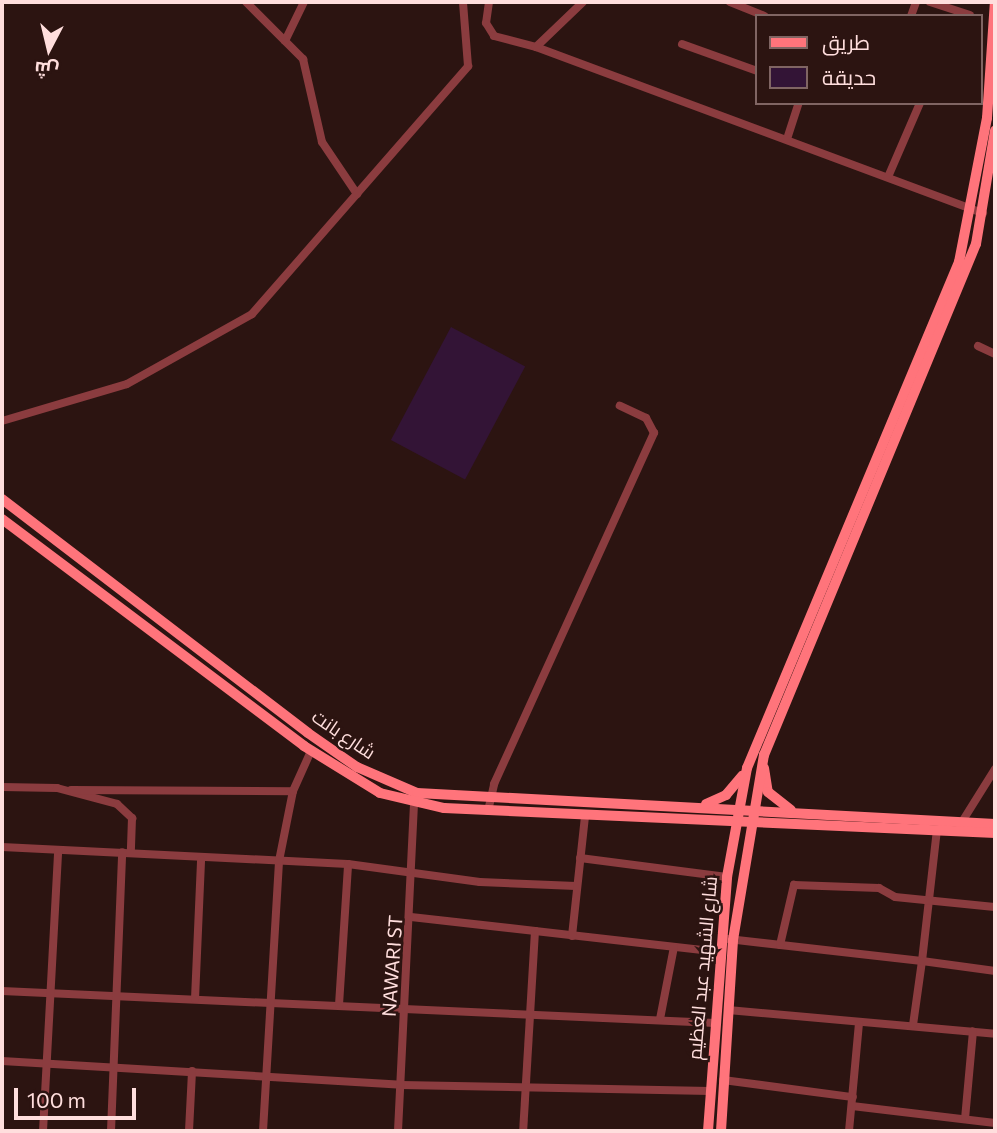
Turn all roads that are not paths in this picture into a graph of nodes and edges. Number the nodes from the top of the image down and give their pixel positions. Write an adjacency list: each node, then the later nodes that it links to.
1 (246, 2): 11 (street)
2 (304, 2): 11 (street)
3 (463, 2): 20 (street)
4 (489, 2): 13 (street)
5 (583, 2): 13 (street)
6 (730, 2): 9 (street)
7 (930, 2): 10 (street)
8 (995, 2): 21 (main road)
9 (759, 14)
10 (967, 14)
11 (285, 41): 20 (street)
12 (682, 44): 14 (street)
13 (536, 47): 18 (street)
14 (755, 70)
15 (798, 105): 18 (street)
16 (919, 105): 19 (street)
17 (995, 131): 21 (main road)
18 (787, 139): 19 (street)
19 (888, 177): 21 (street)
20 (357, 194): 25 (street)
21 (978, 213): 26 (main road)
22 (978, 346): 23 (street)
23 (995, 354)
24 (620, 406): 37 (street)
25 (2, 421)
26 (882, 454): 30 (main road, شارع الشهيد عبد العظيم); 31 (main road)
27 (2, 499): 37 (main road, شارع بانت)
28 (2, 519): 29 (main road, شارع بانت)
29 (311, 751): 35 (street); 36 (main road, شارع بانت)
30 (764, 755): 40 (main road, شارع الشهيد عبد العظيم); 41 (main road)
31 (747, 768): 38 (main road); 39 (main road, شارع الشهيد عبد العظيم)
32 (995, 769): 47 (street)
33 (2, 787): 34 (street)
34 (71, 790): 35 (street); 52 (street)
35 (293, 791): 56 (street)
36 (414, 803): 37 (main road, شارع بانت); 58 (street, NAWARI ST)
37 (489, 805): 38 (main road, شارع بانت); 42 (main road, شارع بانت)
38 (695, 807): 39 (main road, شارع بانت)
39 (738, 808): 40 (main road, شارع بانت); 43 (main road, شارع الشهيد عبد العظيم)
40 (752, 809): 41 (main road, شارع بانت); 44 (main road, شارع الشهيد عبد العظيم)
41 (793, 811): 47 (main road, شارع بانت)
42 (584, 816): 43 (main road, شارع بانت); 53 (street)
43 (733, 822): 44 (main road, شارع بانت); 59 (main road, شارع الشهيد عبد العظيم)
44 (748, 824): 45 (main road, شارع بانت); 54 (main road, شارع الشهيد عبد العظيم)
45 (792, 824): 48 (main road); 54 (main road)
46 (995, 824): 47 (main road)
47 (960, 827): 48 (main road); 49 (main road)
48 (936, 830): 61 (street)
49 (995, 833)
50 (2, 847): 51 (street)
51 (58, 850): 52 (street); 73 (street)
52 (126, 852): 55 (street); 74 (street)
53 (580, 858): 59 (street); 60 (street)
54 (743, 858): 66 (main road, شارع الشهيد عبد العظيم)
55 (201, 860): 56 (street); 75 (street)
56 (279, 861): 57 (street); 76 (street)
57 (348, 864): 58 (street); 77 (street)
58 (414, 873): 60 (street); 63 (street, NAWARI ST)
59 (727, 877): 66 (main road, شارع الشهيد عبد العظيم)
60 (576, 886): 65 (street)
61 (930, 899): 62 (street); 67 (street); 70 (street)
62 (995, 906)
63 (411, 917): 64 (street); 78 (street, NAWARI ST)
64 (535, 931): 65 (street); 80 (street)
65 (572, 936): 68 (street)
66 (727, 939): 67 (street); 69 (main road, شارع الشهيد عبد العظيم); 79 (main road, شارع الشهيد عبد العظيم)
67 (780, 945): 70 (street)
68 (674, 947): 69 (street); 81 (street)
69 (720, 952): 82 (main road, شارع الشهيد عبد العظيم)
70 (922, 961): 71 (street); 84 (street)
71 (995, 971)
72 (2, 991): 73 (street)
73 (49, 992): 74 (street); 89 (street)
74 (114, 998): 75 (street); 88 (street)
75 (195, 999): 76 (street)
76 (270, 1003): 77 (street); 91 (street)
77 (339, 1005): 78 (street)
78 (404, 1010): 80 (street); 93 (street, NAWARI ST)
79 (728, 1010): 83 (street); 92 (main road, شارع الشهيد عبد العظيم)
80 (530, 1017): 81 (street); 94 (street)
81 (660, 1018): 82 (street)
82 (715, 1023): 95 (main road, شارع الشهيد عبد العظيم)
83 (859, 1024): 84 (street); 96 (street)
84 (913, 1025): 85 (street)
85 (973, 1031): 86 (street); 97 (street)
86 (995, 1034)
87 (2, 1061): 89 (street)
88 (114, 1063): 89 (street); 90 (street); 100 (street)
89 (46, 1064): 99 (street)
90 (192, 1071): 91 (street); 101 (street)
91 (266, 1074): 93 (street); 102 (street)
92 (723, 1080): 96 (street); 106 (main road, شارع الشهيد عبد العظيم)
93 (401, 1085): 94 (street); 103 (street, NAWARI ST)
94 (526, 1088): 95 (street); 104 (street)
95 (710, 1091): 105 (main road, شارع الشهيد عبد العظيم)
96 (852, 1101): 97 (street); 107 (street)
97 (965, 1119): 98 (street)
98 (995, 1123)
99 (43, 1131)
100 (111, 1131)
101 (188, 1131)
102 (263, 1131)
103 (398, 1131)
104 (523, 1131)
105 (708, 1131)
106 (721, 1131)
107 (849, 1131)

